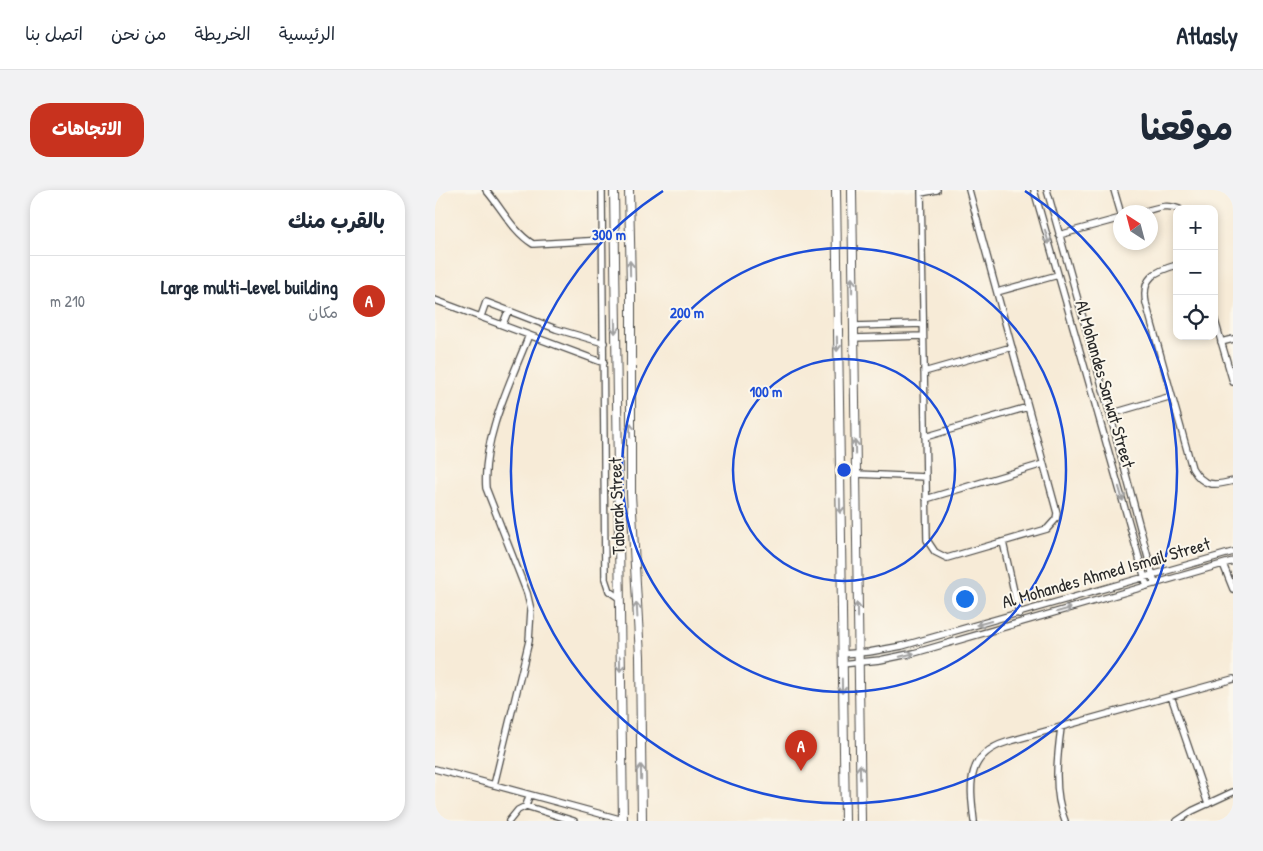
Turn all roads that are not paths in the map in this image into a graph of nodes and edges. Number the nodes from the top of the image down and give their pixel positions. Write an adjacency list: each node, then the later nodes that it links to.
1 (486, 190): 18 (street)
2 (603, 190): 18 (street)
3 (614, 190): 61 (street, Tabarak Street, one-way to 61)
4 (629, 190): 80 (street, Tabarak Street, one-way to 4)
5 (836, 190): 44 (street, one-way to 44)
6 (852, 190): 29 (street, one-way to 6)
7 (937, 190): 12 (street)
8 (969, 190): 23 (street)
9 (1034, 190): 20 (street, Al Mohandes Sarwat Street, one-way to 20)
10 (1047, 190): 17 (street, Al Mohandes Sarwat Street)
11 (1114, 190): 13 (street)
12 (921, 191): 28 (street)
13 (1118, 205)
14 (1158, 207): 15 (street)
15 (1173, 207)
16 (1113, 220): 17 (street)
17 (1059, 235): 19 (street, Al Mohandes Sarwat Street)
18 (603, 240): 36 (street)
19 (1064, 251): 20 (street); 43 (street, Al Mohandes Sarwat Street)
20 (1052, 254): 22 (street, Al Mohandes Sarwat Street)
21 (1173, 266): 41 (street)
22 (1058, 275): 23 (street); 57 (street, Al Mohandes Sarwat Street, one-way to 57)
23 (997, 292): 37 (street)
24 (435, 300): 26 (street)
25 (508, 311): 26 (street); 27 (street); 36 (street)
26 (481, 316): 27 (street)
27 (503, 324): 31 (street)
28 (923, 324): 29 (street); 32 (street)
29 (853, 326): 33 (street)
30 (1218, 331): 35 (street)
31 (529, 335): 38 (street); 71 (street)
32 (923, 336): 33 (street); 39 (street)
33 (853, 338): 45 (street)
34 (1233, 339): 35 (street)
35 (1221, 342): 40 (street)
36 (604, 343): 38 (street)
37 (1012, 347): 39 (street); 42 (street)
38 (604, 364): 61 (street)
39 (924, 372): 46 (street)
40 (1233, 382)
41 (1172, 396): 43 (street); 50 (street)
42 (1028, 407): 46 (street); 47 (street)
43 (1110, 414): 56 (street, Al Mohandes Sarwat Street)
44 (839, 429): 45 (street); 64 (street, one-way to 64)
45 (855, 430): 48 (street, one-way to 45)
46 (925, 437): 49 (street)
47 (1043, 464): 51 (street); 52 (street)
48 (856, 474): 49 (street); 63 (street, one-way to 48)
49 (925, 477): 51 (street)
50 (1233, 481)
51 (926, 499): 52 (street)
52 (1003, 542): 62 (street)
53 (1233, 552): 56 (street, Al Mohandes Ahmed Ismail Street)
54 (1233, 562): 55 (street, Al Mohandes Ahmed Ismail Street)
55 (1223, 564): 58 (street, Al Mohandes Ahmed Ismail Street); 60 (street)
56 (1153, 575): 57 (street, Al Mohandes Ahmed Ismail Street); 58 (street, Al Mohandes Sarwat Street)
57 (1145, 578): 59 (street, Al Mohandes Sarwat Street); 62 (street, Al Mohandes Ahmed Ismail Street)
58 (1155, 584): 59 (street, Al Mohandes Ahmed Ismail Street)
59 (1147, 586): 65 (street, Al Mohandes Ahmed Ismail Street, one-way to 59)
60 (1233, 589)
61 (619, 598): 79 (street, Tabarak Street, one-way to 79)
62 (1019, 614): 63 (street, Al Mohandes Ahmed Ismail Street, one-way to 63)
63 (858, 653): 64 (street, Al Mohandes Ahmed Ismail Street); 65 (street)
64 (842, 654): 66 (street)
65 (858, 662): 66 (street, Al Mohandes Ahmed Ismail Street); 82 (street, one-way to 65)
66 (842, 664): 81 (street, one-way to 81)
67 (1233, 679): 68 (street)
68 (1171, 696): 69 (street); 74 (street)
69 (1061, 728): 83 (street); 84 (street)
70 (435, 769): 71 (street)
71 (494, 785): 73 (street)
72 (1233, 792): 74 (street)
73 (529, 796): 75 (street); 79 (street)
74 (1208, 804): 85 (street)
75 (526, 806): 76 (street); 77 (street)
76 (559, 819): 78 (street)
77 (509, 821)
78 (575, 821)
79 (623, 821)
80 (641, 821)
81 (845, 821)
82 (861, 821)
83 (973, 821)
84 (1065, 821)
85 (1177, 821)

